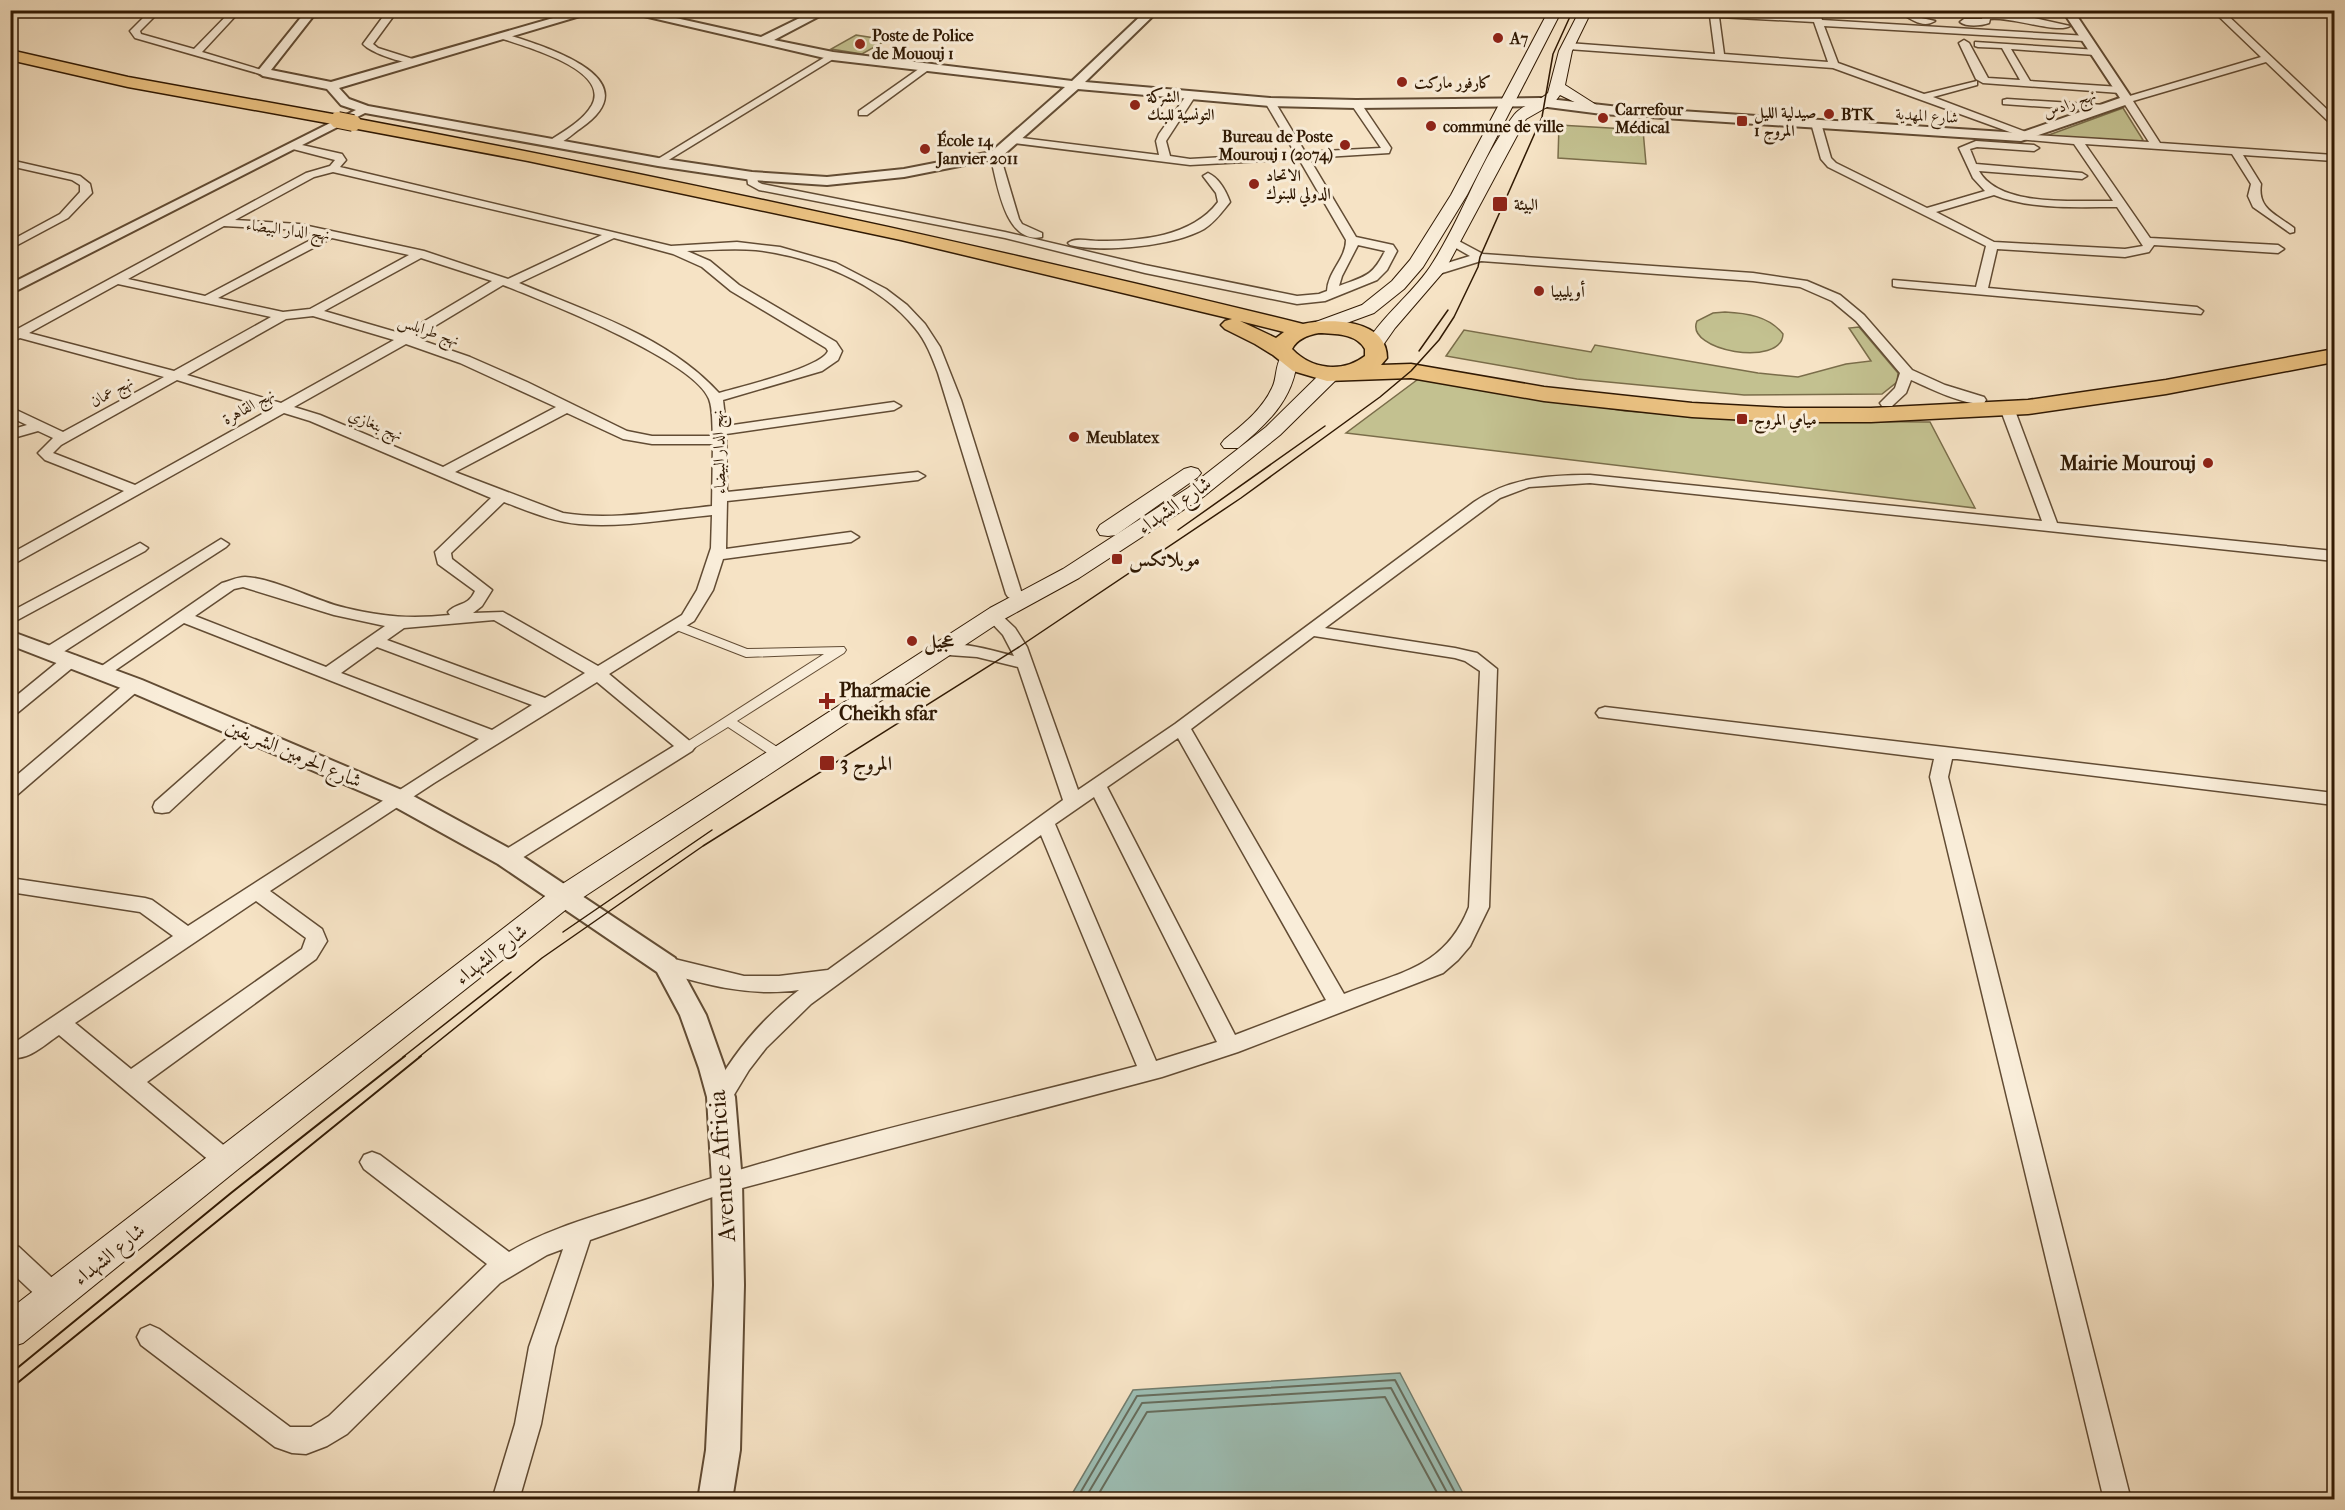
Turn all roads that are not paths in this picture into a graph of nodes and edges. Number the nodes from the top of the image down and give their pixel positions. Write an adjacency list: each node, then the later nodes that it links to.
1 (157, 10): 32 (street)
2 (237, 10): 32 (street)
3 (419, 10): 14 (street)
4 (595, 10): 24 (street)
5 (623, 10): 27 (street)
6 (826, 10): 27 (street)
7 (1154, 10): 46 (street)
8 (1556, 10): 43 (main road)
9 (1586, 10): 29 (main road)
10 (1655, 10): 17 (street)
11 (1889, 10): 20 (street)
12 (2067, 10): 21 (street)
13 (2216, 10): 37 (street)
14 (397, 11): 15 (street); 38 (street)
15 (312, 12): 42 (street)
16 (1857, 13): 19 (street)
17 (1714, 14): 18 (street); 33 (street)
18 (1817, 18): 19 (street); 40 (street)
19 (1864, 26): 22 (street)
20 (1948, 26): 21 (street); 22 (street); 23 (street)
21 (2079, 26): 26 (street)
22 (1887, 27): 25 (street)
23 (1967, 32): 26 (street); 28 (street)
24 (503, 36): 38 (street); 70 (street)
25 (1896, 38)
26 (2085, 38): 31 (street)
27 (762, 41): 36 (street)
28 (1963, 43): 30 (street); 45 (street)
29 (1568, 46): 33 (street); 50 (main road)
30 (2005, 46): 31 (street); 47 (street)
31 (2095, 52): 52 (street)
32 (195, 54): 42 (street)
33 (1719, 54): 35 (street); 40 (street)
34 (10, 55): 64 (highway)
35 (1803, 55)
36 (833, 56): 41 (street); 79 (street)
37 (2269, 58): 52 (street); 65 (street)
38 (414, 61): 48 (street)
39 (10, 64): 64 (highway)
40 (1834, 65): 53 (street)
41 (926, 68): 46 (street); 63 (street)
42 (263, 72): 48 (street)
43 (1522, 80): 56 (main road); 57 (main road)
44 (1974, 83): 53 (street)
45 (1997, 83): 47 (street); 58 (street)
46 (1075, 85): 51 (street); 68 (street)
47 (2027, 85): 49 (street)
48 (331, 86): 64 (street)
49 (2051, 86): 52 (street); 58 (street)
50 (1558, 87): 57 (main road); 59 (main road)
51 (1191, 95): 54 (street); 78 (street)
52 (2124, 95): 61 (street, نهج رادس); 72 (street)
53 (1923, 97): 67 (street)
54 (1270, 102): 55 (street); 76 (street)
55 (1356, 104): 56 (street); 76 (street)
56 (1504, 104): 57 (street); 118 (main road)
57 (1539, 104): 59 (street); 60 (main road); 96 (main road)
58 (2062, 105): 61 (street)
59 (1591, 106): 62 (street)
60 (1563, 108): 62 (street)
61 (2105, 108): 67 (street, نهج رادس)
62 (1615, 110): 66 (street, شارع المهدية)
63 (863, 113)
64 (343, 121): 70 (street); 71 (street); 118 (highway); 123 (highway)
65 (2334, 121)
66 (1816, 123): 67 (street, شارع المهدية); 88 (street)
67 (2025, 136): 69 (street)
68 (1013, 140): 75 (street); 78 (street)
69 (2078, 142): 72 (street); 87 (street)
70 (553, 143): 79 (street)
71 (293, 146): 82 (street); 111 (street)
72 (2157, 147): 74 (street)
73 (2068, 150): 81 (street)
74 (2236, 153): 77 (street); 90 (street)
75 (995, 156): 83 (street); 95 (street)
76 (1303, 158): 78 (street); 93 (street)
77 (2334, 158)
78 (1165, 160)
79 (658, 162): 83 (street)
80 (10, 163): 100 (street)
81 (1973, 167): 85 (street); 86 (street)
82 (333, 169): 89 (street); 92 (street)
83 (752, 176): 95 (street)
84 (1208, 176): 98 (street)
85 (2082, 176)
86 (1994, 192): 87 (street); 88 (street)
87 (2120, 204): 94 (street)
88 (1925, 212): 99 (street)
89 (224, 223): 91 (street, نهج الدار البيضاء); 108 (street)
90 (2290, 230)
91 (331, 234): 103 (street, نهج الدار البيضاء); 114 (street)
92 (614, 234): 101 (street); 109 (street, نهج القاهرة)
93 (1352, 240): 113 (street); 113 (street)
94 (2146, 241): 99 (street); 102 (street)
95 (1050, 242): 98 (street); 104 (street)
96 (1453, 242): 105 (street); 107 (main road)
97 (736, 245): 101 (street); 106 (street); 152 (street)
98 (1097, 245): 104 (street)
99 (1992, 245): 112 (street)
100 (10, 246)
101 (664, 248): 106 (street)
102 (2278, 249)
103 (420, 254): 109 (street, نهج الدار البيضاء); 116 (street)
104 (1084, 254): 113 (street)
105 (1480, 256): 107 (street); 126 (street)
106 (706, 264): 128 (street)
107 (1435, 272): 122 (main road)
108 (116, 280): 114 (street, نهج طرابلس); 119 (street)
109 (506, 282): 121 (street, نهج القاهرة); 128 (street, نهج الدار البيضاء)
110 (1897, 283): 112 (street)
111 (10, 290)
112 (1981, 291): 115 (street)
113 (1333, 293)
114 (206, 300): 117 (street, نهج طرابلس)
115 (2197, 311)
116 (313, 312): 117 (street, نهج طرابلس); 121 (street, نهج طرابلس)
117 (283, 316): 127 (street, نهج عمان)
118 (1311, 329): 122 (highway); 123 (highway)
119 (15, 336): 127 (street, نهج بنغازي)
120 (2334, 338): 129 (highway)
121 (405, 339): 132 (street, نهج طرابلس); 133 (street, نهج القاهرة)
122 (1376, 348): 125 (highway); 130 (highway)
123 (1285, 356): 125 (highway); 152 (main road, شارع الشهداء)
124 (2334, 356): 134 (highway)
125 (1340, 373): 134 (highway); 152 (main road, شارع الشهداء)
126 (1907, 373): 129 (street); 130 (street)
127 (176, 376): 133 (street, نهج بنغازي); 139 (street, نهج عمان)
128 (716, 398): 138 (street, نهج الدار البيضاء)
129 (1978, 400): 130 (highway)
130 (1887, 403)
131 (894, 406): 138 (street, نهج طرابلس)
132 (567, 407): 138 (street, نهج طرابلس); 140 (street)
133 (281, 408): 140 (street, نهج بنغازي); 142 (street, نهج القاهرة)
134 (2007, 408): 145 (street)
135 (10, 411): 136 (street)
136 (39, 426): 137 (street); 139 (street)
137 (10, 435)
138 (720, 435): 144 (street, نهج الدار البيضاء)
139 (64, 438): 142 (street, نهج عمان)
140 (443, 473): 143 (street, نهج بنغازي)
141 (918, 476): 144 (street, نهج بنغازي)
142 (135, 490): 151 (street, نهج القاهرة)
143 (501, 497): 144 (street, نهج بنغازي); 155 (street)
144 (720, 504): 149 (street, نهج الدار البيضاء)
145 (2051, 526): 150 (street); 157 (street)
146 (851, 537): 149 (street)
147 (221, 544): 161 (street)
148 (140, 548): 154 (street)
149 (717, 555): 156 (street, نهج الدار البيضاء)
150 (2334, 556)
151 (10, 561)
152 (1008, 606): 160 (main road, شارع الشهداء); 162 (street)
153 (183, 617): 155 (street); 163 (street); 165 (street)
154 (10, 618)
155 (399, 623): 159 (street); 164 (street)
156 (678, 626): 164 (street, نهج الدار البيضاء); 170 (street)
157 (1313, 631): 171 (street); 191 (street)
158 (10, 637): 161 (street, شارع الحرمين الشريفين)
159 (375, 641): 165 (street); 167 (street)
160 (941, 650): 162 (street); 176 (main road, شارع الشهداء)
161 (61, 656): 163 (street, شارع الحرمين الشريفين); 168 (street)
162 (1025, 664): 181 (street)
163 (101, 672): 166 (street, شارع الحرمين الشريفين)
164 (597, 673): 167 (street, نهج الدار البيضاء); 174 (street)
165 (328, 674): 173 (street)
166 (134, 685): 172 (street, شارع الحرمين الشريفين); 178 (street)
167 (548, 705): 173 (street, نهج الدار البيضاء)
168 (10, 710)
169 (1605, 713): 175 (street)
170 (728, 721): 174 (street); 176 (street)
171 (1181, 728): 177 (street); 191 (street)
172 (245, 732): 179 (street, شارع الحرمين الشريفين); 182 (street)
173 (494, 738): 179 (street, نهج الدار البيضاء)
174 (686, 747): 184 (street)
175 (1946, 754): 180 (street); 209 (street)
176 (780, 755): 187 (main road, شارع الشهداء)
177 (1097, 785): 181 (street); 193 (street)
178 (10, 791)
179 (396, 797): 184 (street, شارع الحرمين الشريفين); 186 (street, نهج الدار البيضاء)
180 (2334, 799)
181 (1073, 802): 183 (street)
182 (162, 807)
183 (1045, 822): 190 (street); 195 (street)
184 (507, 858): 187 (street, شارع الحرمين الشريفين)
185 (10, 885): 188 (street)
186 (256, 891): 188 (street, نهج الدار البيضاء); 196 (street)
187 (563, 897): 189 (street, Avenue Africia); 198 (main road, شارع الشهداء)
188 (188, 937): 192 (street, نهج الدار البيضاء)
189 (666, 965): 190 (street); 197 (street, Avenue Africia)
190 (837, 976): 197 (street)
191 (1339, 1004): 193 (street)
192 (60, 1023): 194 (street, نهج الدار البيضاء); 196 (street)
193 (1230, 1046): 195 (street)
194 (14, 1052)
195 (1150, 1071): 200 (street)
196 (130, 1082): 198 (street)
197 (721, 1097): 200 (street, Avenue Africia)
198 (225, 1160): 204 (main road, شارع الشهداء)
199 (372, 1162): 203 (street)
200 (727, 1182): 201 (street); 208 (street, Avenue Africia)
201 (581, 1231): 203 (street); 207 (street)
202 (10, 1255): 204 (street)
203 (507, 1265): 206 (street)
204 (55, 1297): 205 (main road, شارع الشهداء)
205 (10, 1331)
206 (150, 1337)
207 (505, 1500)
208 (715, 1500)
209 (2118, 1500)

